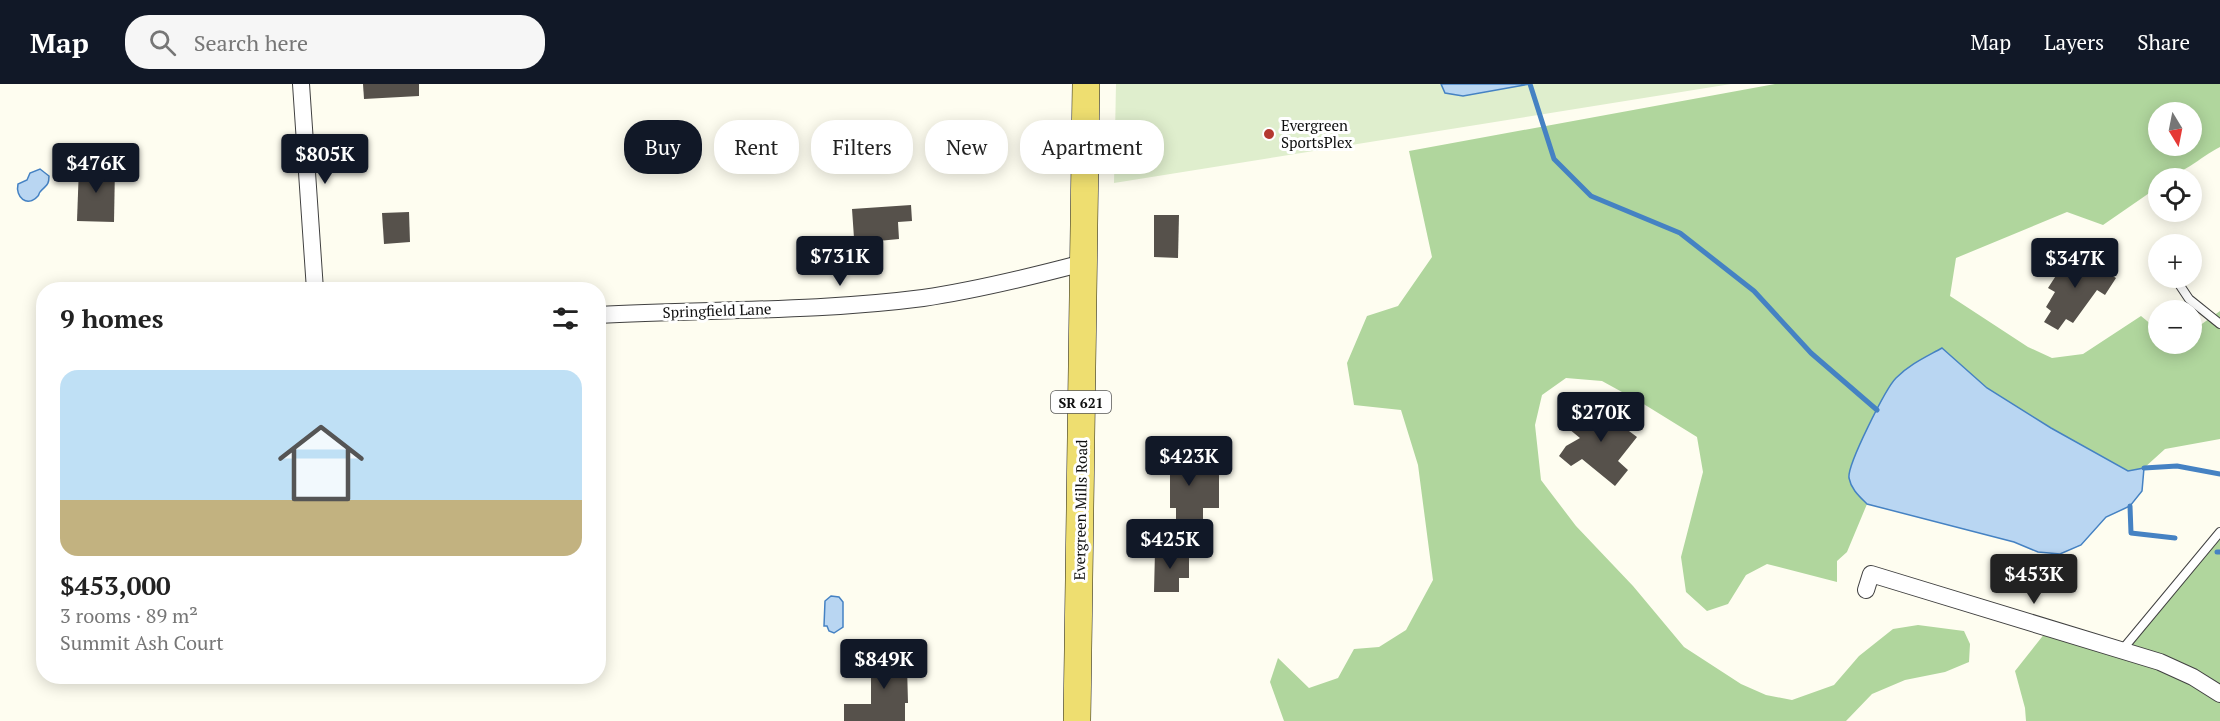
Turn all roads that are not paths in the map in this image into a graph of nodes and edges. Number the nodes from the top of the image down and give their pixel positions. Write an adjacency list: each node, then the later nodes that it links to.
1 (301, 84): 4 (street)
2 (1086, 84): 3 (main road, Evergreen Mills Road / SR 621)
3 (1083, 262): 6 (street, Springfield Lane); 12 (main road, Evergreen Mills Road / SR 621)
4 (314, 282)
5 (2182, 288): 7 (lane)
6 (606, 315)
7 (2220, 324)
8 (2220, 532): 10 (lane)
9 (1866, 590): 10 (street)
10 (2122, 650): 11 (street)
11 (2220, 694)
12 (1077, 721)

